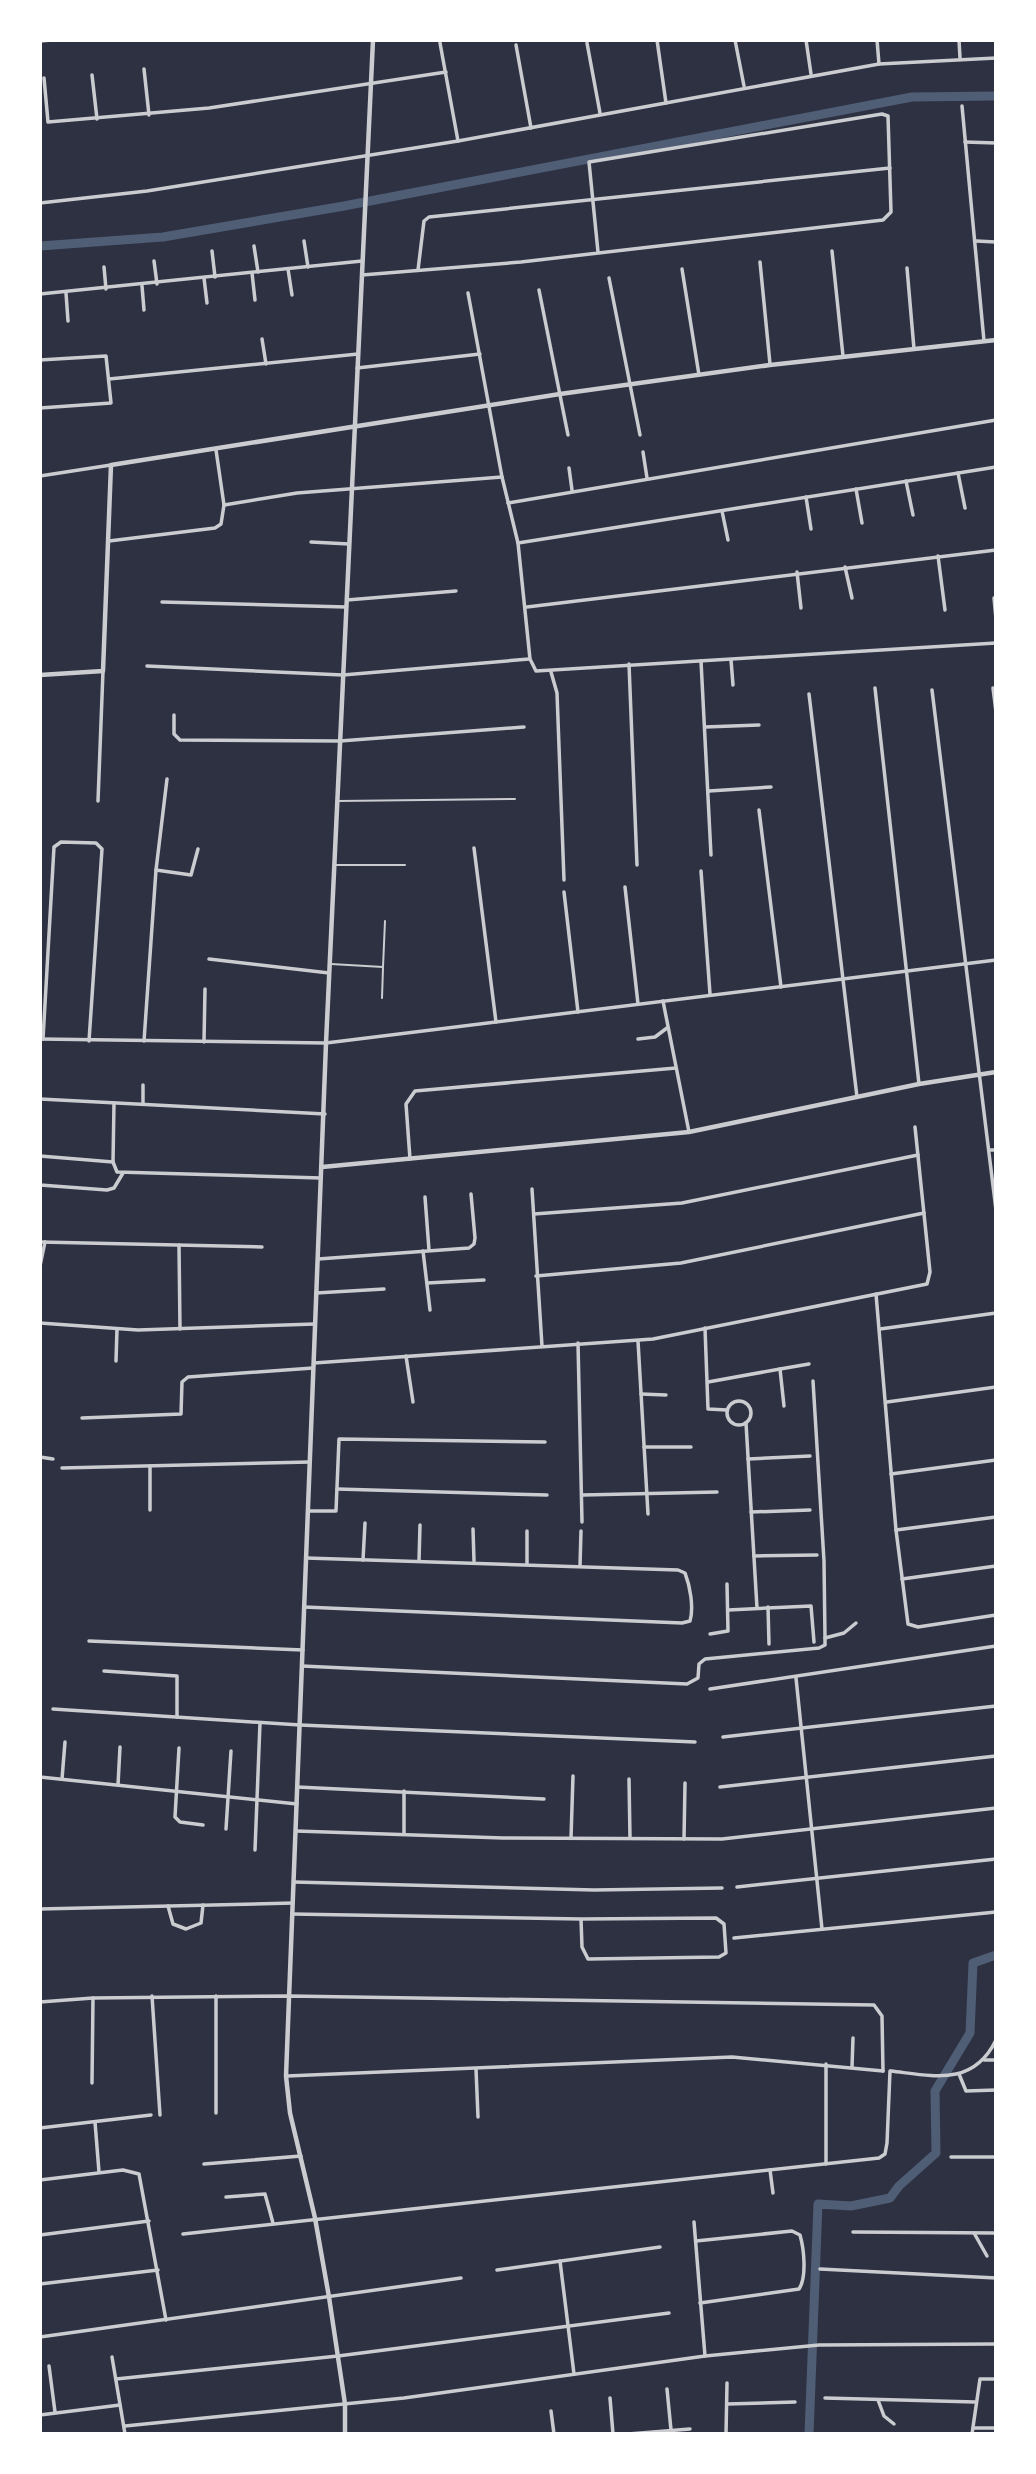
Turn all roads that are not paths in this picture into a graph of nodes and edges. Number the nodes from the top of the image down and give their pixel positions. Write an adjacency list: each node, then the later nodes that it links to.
1 (51, 40): 8 (street)
2 (373, 40): 20 (street)
3 (657, 40): 22 (street)
4 (735, 40): 21 (street)
5 (806, 40): 17 (street)
6 (877, 40): 14 (street)
7 (959, 40): 12 (street)
8 (40, 41)
9 (440, 43): 16 (street)
10 (587, 43): 24 (street)
11 (516, 45): 27 (street)
12 (960, 58): 13 (street); 14 (street)
13 (996, 58)
14 (879, 64): 17 (street)
15 (144, 69): 25 (street)
16 (446, 72): 20 (street); 28 (street)
17 (811, 74): 21 (street)
18 (92, 75): 26 (street)
19 (44, 78): 26 (street)
20 (370, 82): 25 (street); 31 (street)
21 (744, 86): 22 (street)
22 (666, 103): 24 (street)
23 (962, 106): 29 (street)
24 (600, 113): 27 (street)
25 (149, 115): 26 (street)
26 (97, 119)
27 (531, 128): 28 (street)
28 (458, 141): 31 (street)
29 (965, 142): 30 (street); 36 (street)
30 (996, 143)
31 (367, 155): 34 (street); 43 (street)
32 (890, 168): 33 (street); 33 (street); 41 (street)
33 (591, 200): 41 (street); 50 (street)
34 (40, 203)
35 (304, 241): 46 (street)
36 (976, 241): 37 (street); 71 (street)
37 (996, 242)
38 (254, 246): 51 (street)
39 (212, 251): 54 (street)
40 (831, 251): 75 (street)
41 (598, 252): 50 (street)
42 (154, 261): 57 (street)
43 (362, 261): 46 (street); 53 (street)
44 (760, 262): 78 (street)
45 (104, 267): 59 (street)
46 (308, 267): 48 (street)
47 (907, 268): 72 (street)
48 (288, 269): 51 (street); 64 (street)
49 (682, 269): 80 (street)
50 (418, 271): 53 (street)
51 (258, 272): 52 (street)
52 (252, 273): 54 (street); 65 (street)
53 (362, 275): 73 (street)
54 (215, 277): 55 (street)
55 (204, 278): 57 (street); 66 (street)
56 (609, 278): 82 (street)
57 (157, 284): 58 (street)
58 (142, 286): 59 (street); 67 (street)
59 (106, 289): 61 (street)
60 (539, 290): 83 (street)
61 (66, 293): 63 (street); 68 (street)
62 (468, 293): 74 (street)
63 (40, 294)
64 (292, 295)
65 (255, 300)
66 (207, 303)
67 (144, 310)
68 (68, 321)
69 (262, 339): 77 (street)
70 (996, 340): 71 (street)
71 (985, 341): 72 (street)
72 (914, 349): 75 (street)
73 (358, 354): 77 (street); 79 (street)
74 (480, 354): 79 (street); 84 (street)
75 (843, 357): 78 (street)
76 (40, 360): 81 (street)
77 (266, 363): 81 (street)
78 (770, 365): 80 (street)
79 (357, 368): 87 (street)
80 (699, 375): 82 (street)
81 (109, 379): 85 (street)
82 (630, 385): 83 (street); 89 (street)
83 (560, 394): 84 (street); 88 (street)
84 (489, 407): 87 (street); 97 (street)
85 (40, 408)
86 (996, 420): 98 (street)
87 (355, 428): 90 (street); 100 (street)
88 (568, 435)
89 (639, 435)
90 (216, 450): 92 (street); 105 (street)
91 (643, 452): 98 (street)
92 (111, 465): 96 (street); 112 (street)
93 (996, 467): 95 (street)
94 (569, 468): 102 (street)
95 (958, 473): 99 (street); 106 (street)
96 (40, 476)
97 (502, 477): 100 (street); 104 (street)
98 (647, 479): 102 (street)
99 (906, 481): 101 (street); 108 (street)
100 (352, 489): 105 (street); 115 (street)
101 (856, 489): 103 (street); 109 (street)
102 (572, 490): 104 (street)
103 (806, 497): 107 (street); 110 (street)
104 (508, 503): 114 (street)
105 (224, 505): 112 (street)
106 (965, 508)
107 (722, 511): 111 (street); 114 (street)
108 (913, 515)
109 (862, 523)
110 (811, 529)
111 (728, 540)
112 (109, 541): 136 (street)
113 (311, 542): 115 (street)
114 (518, 543): 126 (street)
115 (349, 544): 123 (street)
116 (996, 550): 117 (street)
117 (938, 556): 118 (street); 128 (street)
118 (845, 567): 119 (street); 121 (street)
119 (797, 572): 126 (street); 127 (street)
120 (456, 591): 123 (street)
121 (852, 598)
122 (995, 598): 129 (street)
123 (346, 600): 125 (street)
124 (162, 602): 125 (street)
125 (346, 607): 139 (street)
126 (527, 607): 131 (street)
127 (802, 608)
128 (945, 610)
129 (996, 620)
130 (996, 643): 132 (street)
131 (530, 659): 137 (street); 139 (street)
132 (731, 660): 133 (street); 140 (street)
133 (701, 661): 134 (street); 149 (street)
134 (629, 664): 137 (street); 163 (street)
135 (147, 666): 139 (street)
136 (103, 671): 138 (street); 155 (street)
137 (551, 672): 166 (street)
138 (40, 675)
139 (343, 675): 150 (street)
140 (733, 685)
141 (875, 688): 175 (street)
142 (993, 688): 145 (street)
143 (932, 690): 173 (street)
144 (809, 694): 177 (street)
145 (996, 712)
146 (174, 715): 150 (street)
147 (759, 725): 149 (street)
148 (524, 727): 150 (street)
149 (705, 727): 153 (street)
150 (340, 741): 156 (street)
151 (167, 779): 164 (street)
152 (771, 787): 153 (street)
153 (709, 791): 160 (street)
154 (515, 799): 156 (lane)
155 (98, 801)
156 (337, 801): 161 (street)
157 (759, 810): 178 (street)
158 (474, 848): 185 (street)
159 (198, 849): 164 (street)
160 (711, 855)
161 (334, 865): 162 (lane); 172 (street)
162 (405, 865)
163 (637, 865)
164 (156, 870): 190 (street)
165 (701, 871): 180 (street)
166 (564, 880)
167 (625, 887): 183 (street)
168 (564, 892): 184 (street)
169 (385, 921): 174 (lane)
170 (209, 960): 176 (street)
171 (996, 960): 173 (street)
172 (330, 964): 174 (lane); 176 (street)
173 (965, 964): 175 (street); 195 (street)
174 (383, 967): 181 (lane)
175 (905, 971): 177 (street); 196 (street)
176 (329, 973): 192 (street)
177 (845, 979): 178 (street); 198 (street)
178 (781, 987): 180 (street)
179 (205, 989): 191 (street)
180 (710, 995): 182 (street)
181 (382, 998)
182 (663, 1001): 183 (street); 186 (street)
183 (638, 1004): 184 (street)
184 (578, 1012): 185 (street)
185 (496, 1022): 192 (street)
186 (668, 1028): 188 (street); 193 (street)
187 (42, 1039): 189 (street); 189 (street)
188 (638, 1039)
189 (89, 1041): 190 (street)
190 (144, 1041): 191 (street)
191 (204, 1042): 192 (street)
192 (326, 1043): 202 (street)
193 (676, 1068): 204 (street); 209 (street)
194 (996, 1072): 195 (street)
195 (980, 1075): 196 (street); 205 (street)
196 (919, 1084): 198 (street)
197 (143, 1085): 201 (street)
198 (857, 1097): 204 (street)
199 (40, 1099): 200 (street)
200 (114, 1103): 201 (street); 210 (street)
201 (143, 1104): 202 (street)
202 (325, 1114): 211 (street)
203 (915, 1127): 207 (street)
204 (689, 1132): 209 (street)
205 (989, 1150): 206 (street); 218 (street)
206 (996, 1150)
207 (918, 1155): 219 (street); 220 (street)
208 (40, 1156): 210 (street)
209 (410, 1159): 211 (street)
210 (113, 1162): 212 (street)
211 (321, 1167): 213 (street)
212 (123, 1173): 213 (street); 214 (street)
213 (321, 1178): 226 (street)
214 (40, 1185)
215 (532, 1189): 220 (street)
216 (471, 1194): 224 (street)
217 (425, 1197): 224 (street)
218 (996, 1210)
219 (924, 1213): 228 (street); 233 (street)
220 (534, 1214): 228 (street)
221 (43, 1242): 222 (street); 227 (street)
222 (179, 1245): 223 (street); 240 (street)
223 (262, 1247)
224 (429, 1250): 225 (street)
225 (423, 1251): 226 (street); 230 (street)
226 (318, 1259): 232 (street)
227 (40, 1266)
228 (536, 1276): 244 (street)
229 (484, 1280): 230 (street)
230 (427, 1283): 234 (street)
231 (384, 1289): 232 (street)
232 (316, 1293): 237 (street)
233 (876, 1294): 238 (street); 241 (street)
234 (430, 1310)
235 (996, 1313): 241 (street)
236 (40, 1323): 239 (street)
237 (315, 1324): 240 (street); 248 (street)
238 (705, 1328): 242 (street); 251 (street)
239 (117, 1329): 240 (street); 246 (street)
240 (180, 1329)
241 (880, 1329): 256 (street)
242 (638, 1341): 243 (street); 253 (street)
243 (578, 1343): 244 (street); 276 (street)
244 (542, 1346): 245 (street)
245 (406, 1355): 248 (street); 255 (street)
246 (116, 1361)
247 (809, 1364): 249 (street)
248 (314, 1365): 259 (street); 269 (street)
249 (780, 1369): 251 (street); 257 (street)
250 (813, 1381): 309 (street)
251 (708, 1382): 258 (street)
252 (996, 1387): 256 (street)
253 (641, 1394): 254 (street); 262 (street)
254 (666, 1395)
255 (413, 1402)
256 (886, 1402): 272 (street)
257 (784, 1406)
258 (727, 1410): 260 (street); 260 (street)
259 (82, 1418)
260 (746, 1423): 267 (street)
261 (545, 1442): 273 (street)
262 (644, 1447): 263 (street); 277 (street)
263 (691, 1447)
264 (810, 1456): 267 (street)
265 (40, 1457): 266 (street)
266 (53, 1459)
267 (748, 1459): 281 (street)
268 (996, 1460): 272 (street)
269 (310, 1462): 270 (street); 280 (street)
270 (150, 1466): 271 (street); 278 (street)
271 (62, 1468)
272 (891, 1474): 288 (street)
273 (337, 1489): 275 (street); 280 (street)
274 (717, 1492): 277 (street)
275 (547, 1495)
276 (583, 1495): 277 (street); 284 (street)
277 (647, 1495): 282 (street)
278 (150, 1510)
279 (810, 1510): 281 (street)
280 (308, 1511): 293 (street)
281 (751, 1512): 292 (street)
282 (648, 1514)
283 (996, 1517): 288 (street)
284 (582, 1522)
285 (365, 1523): 294 (street)
286 (420, 1525): 295 (street)
287 (473, 1529): 296 (street)
288 (896, 1530): 300 (street)
289 (527, 1531): 297 (street)
290 (581, 1531): 298 (street)
291 (817, 1555): 292 (street)
292 (754, 1556): 304 (street)
293 (306, 1558): 294 (street); 302 (street)
294 (363, 1560): 295 (street)
295 (419, 1561): 296 (street)
296 (474, 1562): 297 (street)
297 (527, 1563): 298 (street)
298 (580, 1566): 302 (street)
299 (996, 1566): 300 (street)
300 (902, 1579): 306 (street)
301 (727, 1584): 305 (street)
302 (304, 1607): 314 (street)
303 (768, 1607): 304 (street); 311 (street); 312 (street)
304 (757, 1608): 305 (street)
305 (728, 1610): 308 (street)
306 (996, 1615)
307 (856, 1623): 309 (street)
308 (709, 1634)
309 (825, 1638): 315 (street)
310 (89, 1641): 314 (street)
311 (814, 1642)
312 (769, 1644)
313 (996, 1646): 317 (street)
314 (303, 1650): 315 (street)
315 (302, 1666): 323 (street)
316 (104, 1671): 321 (street)
317 (796, 1678): 318 (street); 324 (street)
318 (710, 1689)
319 (996, 1706): 324 (street)
320 (53, 1709): 321 (street)
321 (177, 1717): 322 (street)
322 (260, 1723): 323 (street); 344 (street)
323 (300, 1725): 327 (street); 339 (street)
324 (801, 1727): 325 (street); 334 (street)
325 (723, 1737)
326 (65, 1742): 335 (street)
327 (695, 1742)
328 (120, 1747): 338 (street)
329 (179, 1748): 341 (street)
330 (231, 1751): 343 (street)
331 (996, 1756): 334 (street)
332 (573, 1776): 353 (street)
333 (40, 1777): 335 (street)
334 (806, 1777): 340 (street); 350 (street)
335 (62, 1779): 338 (street)
336 (629, 1779): 354 (street)
337 (685, 1783): 355 (street)
338 (118, 1784): 341 (street)
339 (297, 1787): 342 (street); 346 (street)
340 (720, 1787)
341 (176, 1790): 343 (street); 348 (street)
342 (404, 1791): 345 (street); 352 (street)
343 (228, 1796): 344 (street); 349 (street)
344 (256, 1799): 346 (street); 356 (street)
345 (544, 1799)
346 (297, 1804): 351 (street)
347 (996, 1808): 350 (street)
348 (203, 1825)
349 (226, 1829)
350 (812, 1829): 355 (street); 358 (street)
351 (296, 1831): 352 (street); 359 (street)
352 (404, 1835): 353 (street)
353 (571, 1838): 354 (street)
354 (629, 1839): 355 (street)
355 (684, 1839)
356 (255, 1850)
357 (996, 1859): 358 (street)
358 (818, 1878): 360 (street); 369 (street)
359 (294, 1882): 361 (street); 362 (street)
360 (737, 1887)
361 (722, 1888)
362 (293, 1903): 363 (street); 367 (street)
363 (203, 1905): 364 (street); 364 (street)
364 (168, 1906): 365 (street)
365 (40, 1909)
366 (996, 1912): 369 (street)
367 (292, 1914): 368 (street); 373 (street)
368 (581, 1919): 368 (street)
369 (822, 1929): 370 (street)
370 (734, 1938)
371 (152, 1996): 372 (street); 374 (street); 391 (street)
372 (216, 1996): 373 (street); 389 (street)
373 (289, 1996): 383 (street); 386 (street)
374 (93, 1998): 375 (street); 387 (street)
375 (40, 2002)
376 (853, 2038): 381 (street)
377 (996, 2040): 378 (street)
378 (984, 2060): 379 (street); 385 (street)
379 (996, 2060)
380 (826, 2064): 381 (street); 382 (street); 399 (street)
381 (852, 2067): 383 (street)
382 (476, 2068): 386 (street); 392 (street)
383 (883, 2071): 384 (street)
384 (890, 2071): 385 (street); 399 (street)
385 (959, 2074): 388 (street)
386 (286, 2077): 395 (street)
387 (92, 2083)
388 (996, 2090)
389 (216, 2113)
390 (151, 2115): 393 (street)
391 (160, 2115)
392 (478, 2117)
393 (94, 2122): 394 (street); 401 (street)
394 (40, 2128)
395 (301, 2156): 398 (street); 405 (street)
396 (951, 2157): 397 (street)
397 (996, 2157)
398 (204, 2164)
399 (826, 2164): 400 (street)
400 (770, 2170): 403 (street); 405 (street)
401 (99, 2172): 402 (street); 406 (street)
402 (40, 2180)
403 (773, 2193)
404 (226, 2197): 408 (street)
405 (315, 2218): 408 (street); 424 (street)
406 (149, 2221): 413 (street); 419 (street)
407 (694, 2222): 414 (street)
408 (273, 2223): 411 (street)
409 (853, 2232): 410 (street)
410 (974, 2233): 412 (street); 416 (street)
411 (183, 2234)
412 (996, 2234)
413 (40, 2235)
414 (696, 2241): 425 (street); 425 (street)
415 (660, 2247): 417 (street)
416 (987, 2256)
417 (561, 2261): 420 (street); 428 (street)
418 (820, 2269): 422 (street)
419 (158, 2270): 423 (street); 427 (street)
420 (497, 2270)
421 (461, 2278): 424 (street)
422 (996, 2278)
423 (40, 2284)
424 (329, 2297): 427 (street); 431 (street)
425 (700, 2303): 432 (street)
426 (669, 2313): 428 (street)
427 (166, 2320): 429 (street)
428 (569, 2324): 431 (street); 435 (street)
429 (40, 2337)
430 (996, 2344): 432 (street)
431 (338, 2356): 436 (street); 445 (street)
432 (705, 2356): 435 (street)
433 (113, 2357): 436 (street)
434 (49, 2366): 449 (street)
435 (574, 2374): 445 (street)
436 (116, 2379): 447 (street)
437 (996, 2379): 444 (street)
438 (727, 2383): 446 (street)
439 (667, 2389): 455 (street)
440 (610, 2398): 460 (street)
441 (825, 2399): 442 (street)
442 (878, 2400): 444 (street); 451 (street)
443 (795, 2402): 446 (street)
444 (975, 2402): 456 (street)
445 (345, 2404): 452 (street); 458 (street)
446 (726, 2404): 462 (street)
447 (120, 2405): 449 (street); 452 (street)
448 (551, 2411): 459 (street)
449 (55, 2413): 450 (street)
450 (40, 2415)
451 (894, 2424)
452 (125, 2426): 457 (street)
453 (996, 2428): 456 (street)
454 (690, 2429): 455 (street)
455 (671, 2430): 461 (street)
456 (973, 2431)
457 (125, 2434)
458 (345, 2434)
459 (554, 2434)
460 (613, 2434)
461 (628, 2434)
462 (726, 2434)

